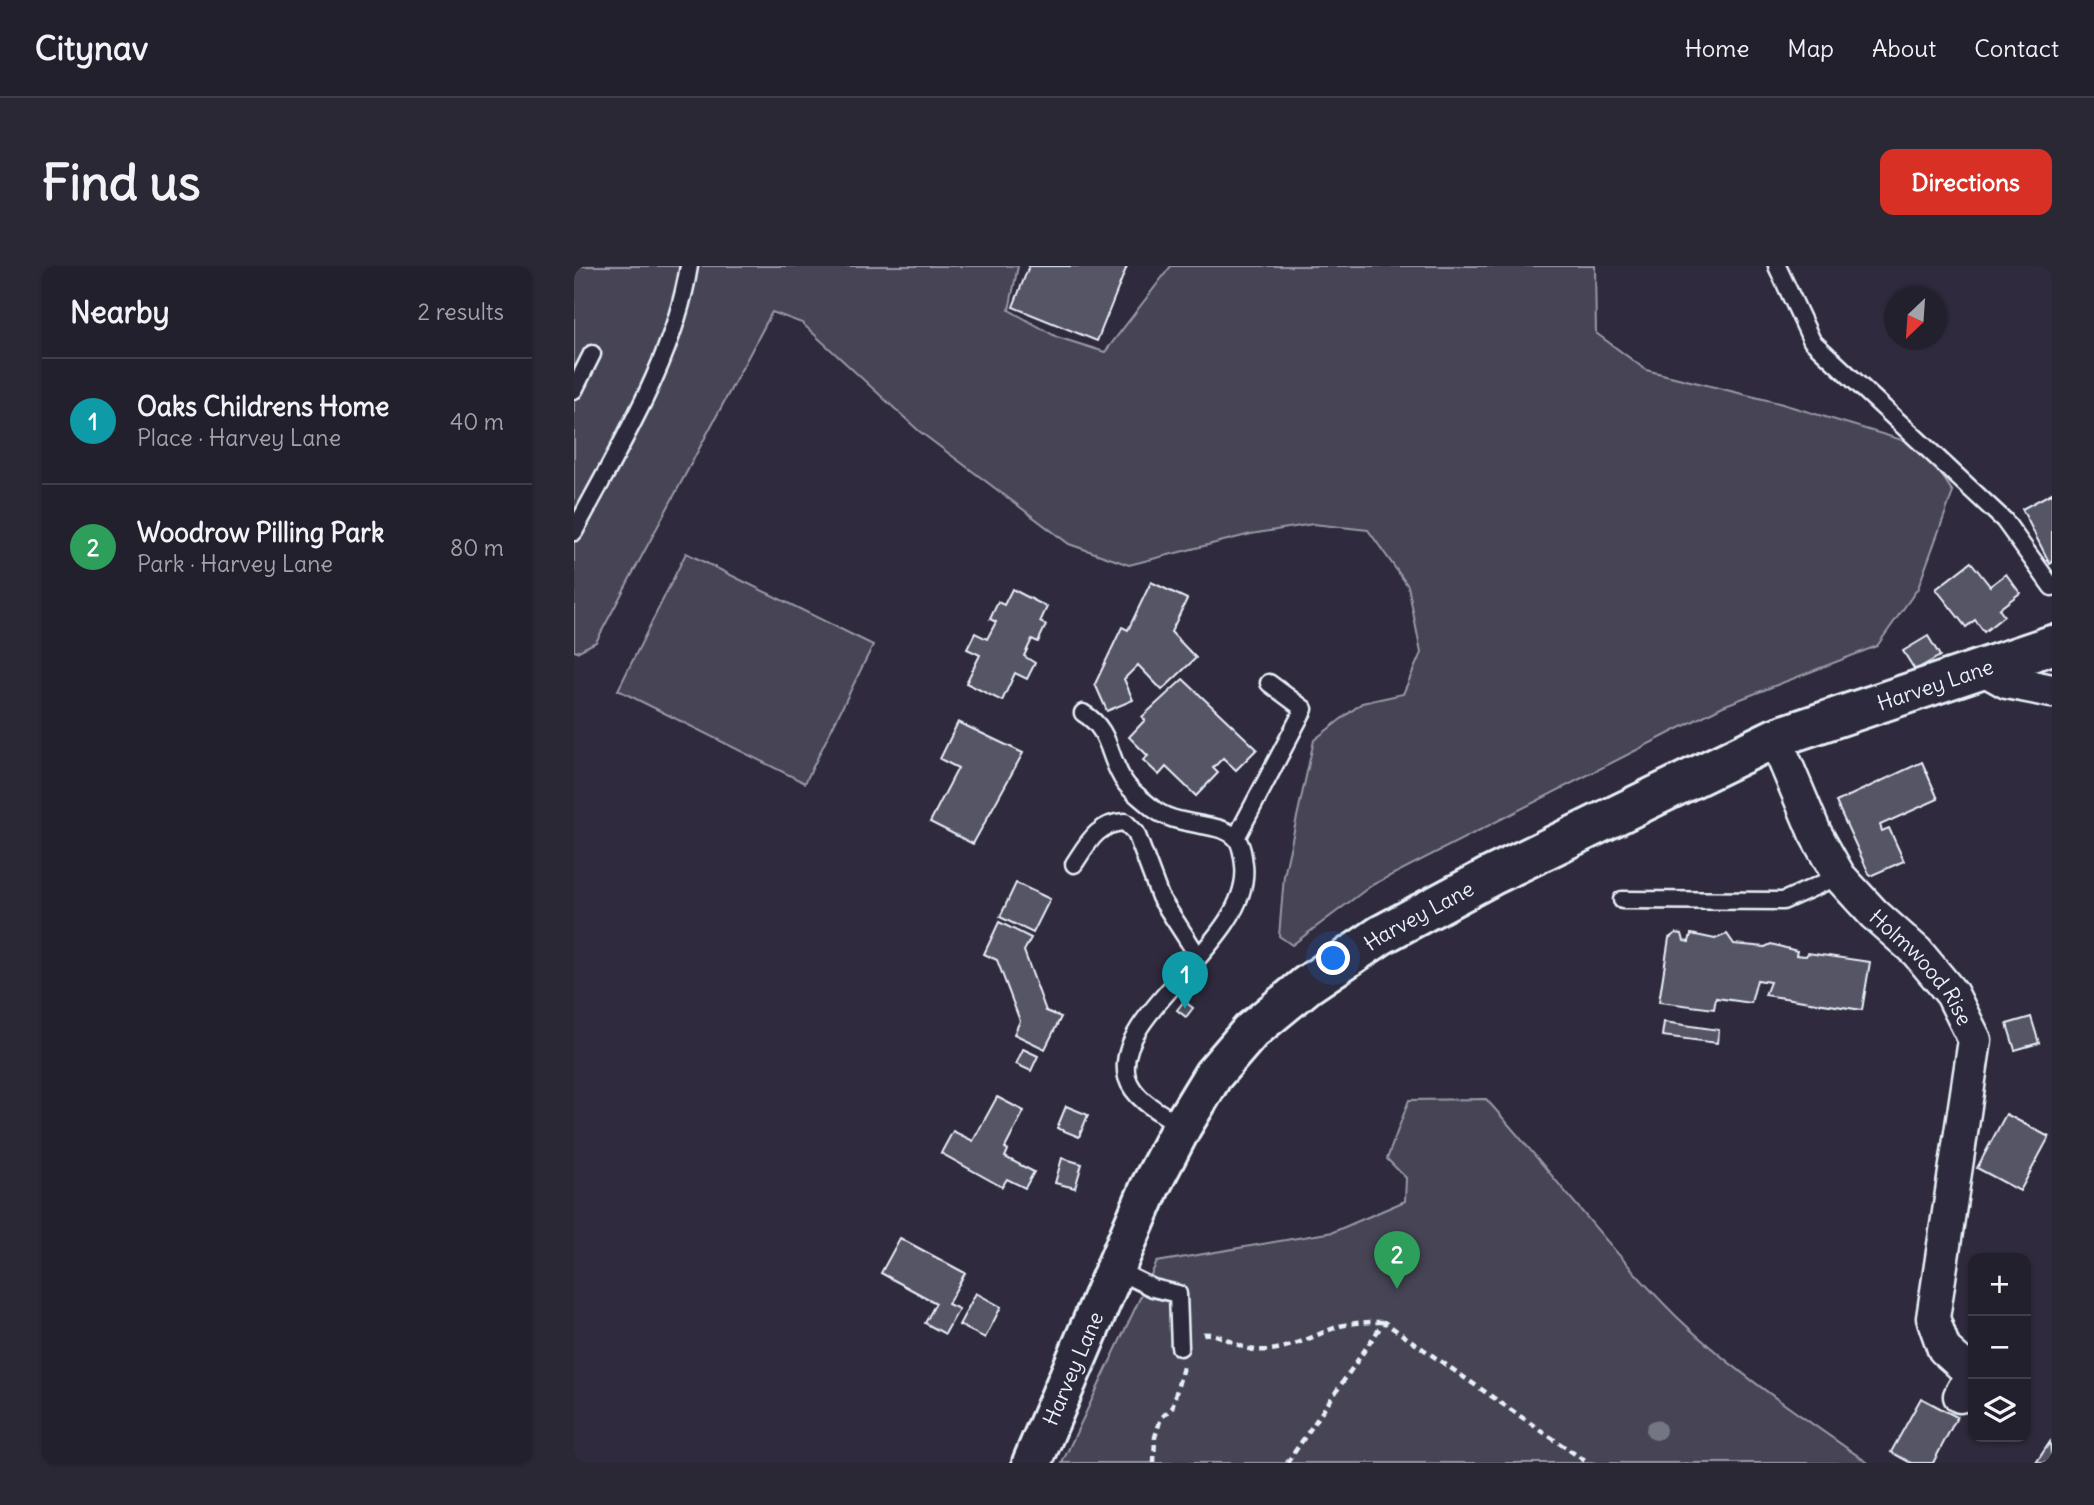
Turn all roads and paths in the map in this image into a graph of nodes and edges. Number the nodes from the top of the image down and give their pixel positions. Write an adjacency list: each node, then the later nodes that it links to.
1 (689, 266): 5 (lane)
2 (1777, 266): 6 (lane)
3 (592, 354): 4 (lane)
4 (574, 390)
5 (574, 532)
6 (2052, 587)
7 (2052, 645): 8 (street, Harvey Lane)
8 (1982, 668): 10 (street); 12 (street, Harvey Lane)
9 (1269, 683): 13 (lane)
10 (2052, 691)
11 (1083, 713): 13 (lane)
12 (1775, 738): 15 (street, Holmwood Rise); 18 (street, Harvey Lane)
13 (1236, 838): 17 (lane)
14 (1074, 864): 17 (lane)
15 (1839, 876): 16 (lane); 22 (street, Holmwood Rise)
16 (1622, 900)
17 (1198, 957): 18 (lane)
18 (1182, 1126): 19 (street, Harvey Lane)
19 (1116, 1270): 21 (lane); 23 (street, Harvey Lane)
20 (1384, 1322): 21 (path); 25 (path); 26 (path)
21 (1180, 1347): 24 (path)
22 (1968, 1381)
23 (1032, 1463)
24 (1154, 1463)
25 (1287, 1463)
26 (1588, 1463)

